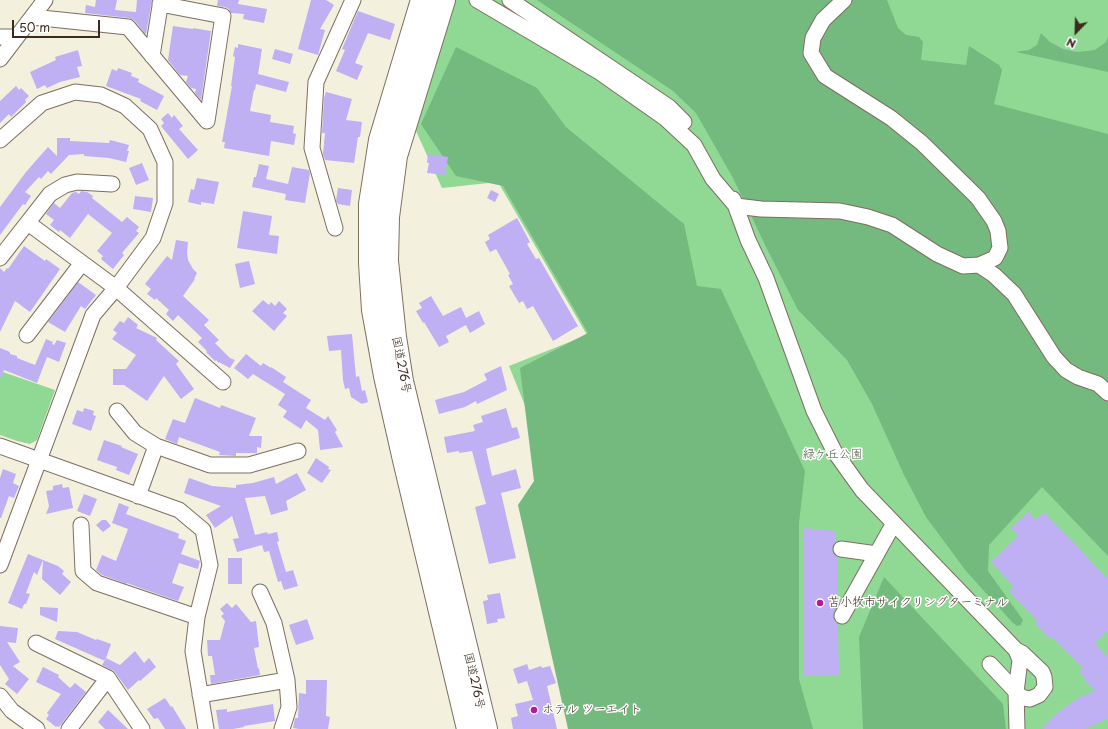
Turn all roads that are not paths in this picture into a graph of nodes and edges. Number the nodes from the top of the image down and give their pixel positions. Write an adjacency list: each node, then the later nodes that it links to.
1 (45, 0): 9 (street)
2 (353, 0): 18 (street)
3 (422, 0): 53 (highway, 国道276号)
4 (444, 0): 54 (highway, 国道276号)
5 (477, 0): 16 (street)
6 (510, 0): 16 (street)
7 (844, 0): 21 (street)
8 (160, 2): 12 (street); 12 (street)
9 (32, 17): 11 (street); 12 (street)
10 (0, 37): 11 (street)
11 (16, 37): 13 (street)
12 (152, 56)
13 (0, 59)
14 (0, 140): 22 (street)
15 (112, 184): 17 (street)
16 (736, 206): 21 (street); 32 (street)
17 (28, 223): 19 (street); 20 (street)
18 (335, 228)
19 (0, 258)
20 (82, 263): 22 (street); 23 (street)
21 (979, 265): 25 (street)
22 (116, 288): 24 (street); 30 (street)
23 (27, 335)
24 (223, 382)
25 (1108, 393)
26 (117, 411): 28 (street)
27 (0, 446): 30 (street)
28 (156, 446): 29 (street); 31 (street)
29 (298, 451)
30 (38, 460): 31 (street); 34 (street)
31 (138, 496): 40 (street)
32 (894, 523): 36 (street); 42 (street)
33 (81, 525): 40 (street)
34 (5, 533): 37 (street)
35 (841, 549): 36 (street)
36 (877, 554): 39 (street)
37 (0, 565)
38 (260, 592): 44 (street)
39 (842, 616)
40 (197, 617): 46 (street)
41 (36, 643): 43 (street)
42 (1013, 648): 45 (street); 45 (street); 45 (street)
43 (108, 678): 49 (street); 50 (street)
44 (287, 680): 46 (street); 52 (street)
45 (1016, 692): 55 (street)
46 (200, 695): 51 (street)
47 (0, 696): 48 (street)
48 (36, 729)
49 (69, 729)
50 (142, 729)
51 (206, 729)
52 (282, 729)
53 (468, 729)
54 (486, 729)
55 (1017, 729)

